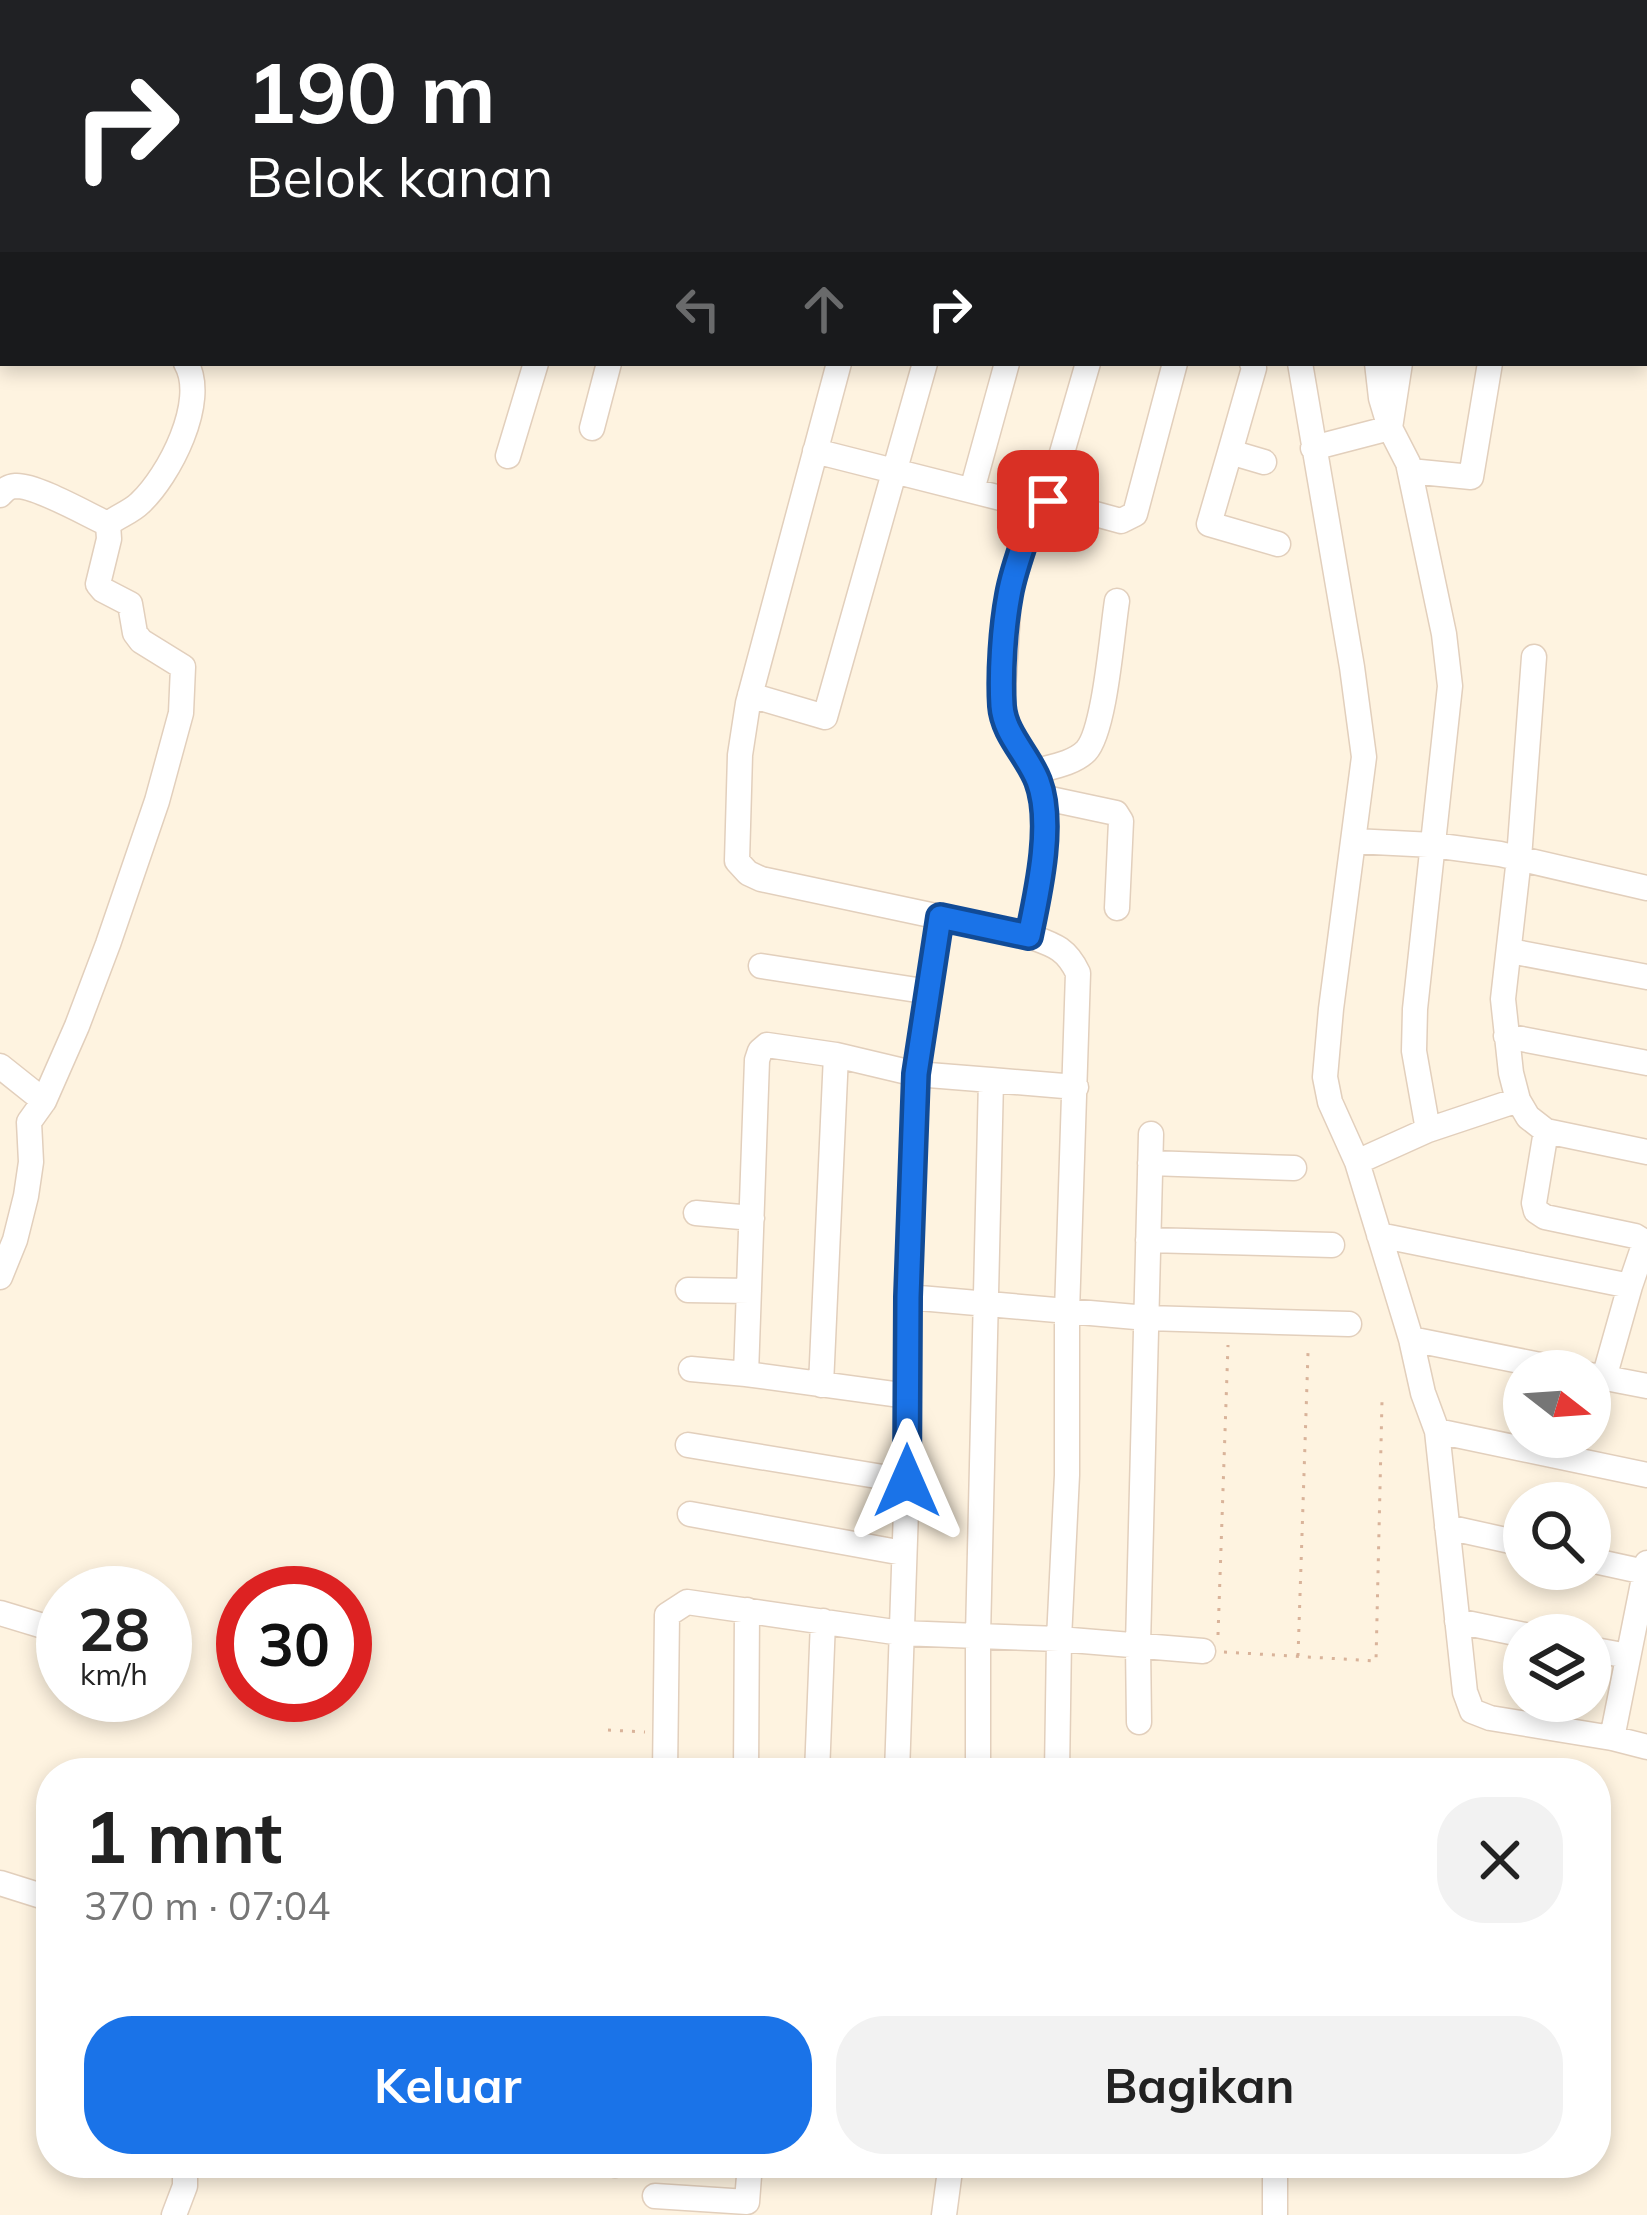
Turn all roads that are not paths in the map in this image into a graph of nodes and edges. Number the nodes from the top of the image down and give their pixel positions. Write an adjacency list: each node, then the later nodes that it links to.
1 (188, 366): 26 (street)
2 (535, 366): 19 (street)
3 (608, 366): 14 (street)
4 (838, 366): 17 (street)
5 (924, 366): 21 (street)
6 (1006, 366): 23 (street)
7 (1087, 366): 25 (street)
8 (1174, 366): 25 (street)
9 (1253, 366): 18 (street)
10 (1300, 366): 16 (street)
11 (1377, 366): 15 (street)
12 (1400, 366): 15 (street)
13 (1490, 366): 22 (street)
14 (592, 428)
15 (1390, 428): 16 (street); 22 (street)
16 (1313, 448): 32 (street)
17 (815, 451): 21 (street); 30 (street)
18 (1230, 452): 20 (street); 27 (street)
19 (508, 456)
20 (1264, 462)
21 (895, 470): 23 (street); 30 (street)
22 (1410, 471): 33 (street)
23 (972, 490): 25 (street)
24 (0, 496): 26 (street)
25 (1042, 504): 31 (street)
26 (108, 524): 51 (street)
27 (1278, 544)
28 (1117, 601): 31 (street)
29 (1534, 656): 34 (street)
30 (750, 695): 37 (street)
31 (1037, 785): 36 (street); 38 (street)
32 (1354, 841): 33 (street); 56 (street)
33 (1433, 844): 34 (street); 52 (street)
34 (1519, 858): 35 (street); 39 (street)
35 (1647, 888)
36 (1117, 908)
37 (940, 917): 38 (street); 42 (street)
38 (1029, 936): 49 (street)
39 (1510, 951): 41 (street); 43 (street)
40 (761, 966): 42 (street)
41 (1647, 977)
42 (930, 992): 47 (street)
43 (1506, 1036): 45 (street); 50 (street)
44 (836, 1055): 47 (street); 60 (street); 79 (street)
45 (1647, 1063)
46 (0, 1066): 51 (street)
47 (916, 1074): 48 (street); 68 (street)
48 (991, 1080): 49 (street); 69 (street)
49 (1076, 1087): 70 (street)
50 (1518, 1100): 52 (street); 53 (street)
51 (44, 1101): 64 (street)
52 (1428, 1130): 56 (street)
53 (1546, 1131): 55 (street); 65 (street)
54 (1150, 1134): 57 (street)
55 (1647, 1152)
56 (1357, 1162): 61 (street)
57 (1150, 1163): 58 (street); 62 (street)
58 (1294, 1168)
59 (696, 1214): 60 (street)
60 (752, 1218): 67 (street)
61 (1379, 1235): 65 (street); 73 (street)
62 (1148, 1240): 63 (street); 71 (street)
63 (1333, 1245)
64 (0, 1277)
65 (1630, 1286): 74 (street)
66 (688, 1290): 67 (street)
67 (749, 1291): 77 (street)
68 (908, 1297): 69 (street); 81 (street)
69 (986, 1304): 70 (street); 99 (street)
70 (1066, 1312): 71 (street); 100 (street)
71 (1147, 1318): 72 (street); 101 (street)
72 (1349, 1324)
73 (1411, 1339): 75 (street); 82 (street)
74 (1607, 1350)
75 (1503, 1358)
76 (691, 1370): 77 (street)
77 (746, 1374): 79 (street)
78 (1611, 1379): 80 (street)
79 (821, 1385): 81 (street)
80 (1647, 1386)
81 (908, 1396): 85 (street)
82 (1437, 1431): 84 (street); 87 (street)
83 (688, 1445): 85 (street)
84 (1647, 1475)
85 (907, 1481): 89 (street)
86 (690, 1514): 89 (street)
87 (1447, 1527): 88 (street); 95 (street)
88 (1503, 1539)
89 (903, 1553): 98 (street)
90 (1611, 1563): 91 (street)
91 (1646, 1568): 104 (street)
92 (747, 1610): 94 (street); 108 (street); 109 (street)
93 (0, 1613): 96 (street)
94 (823, 1621): 98 (street); 110 (street)
95 (1457, 1621): 97 (street); 106 (street)
96 (36, 1624)
97 (1503, 1630)
98 (901, 1633): 99 (street); 111 (street)
99 (978, 1636): 100 (street); 112 (street)
100 (1059, 1639): 101 (street); 113 (street)
101 (1138, 1645): 102 (street); 105 (street)
102 (1203, 1651)
103 (1611, 1653): 104 (street)
104 (1628, 1657): 106 (street)
105 (1139, 1722)
106 (1612, 1738): 107 (street)
107 (1647, 1747)
108 (664, 1758)
109 (746, 1758)
110 (818, 1758)
111 (897, 1758)
112 (978, 1758)
113 (1057, 1758)
114 (0, 1883): 115 (street)
115 (36, 1894)
116 (185, 2178): 121 (street)
117 (749, 2178): 120 (street)
118 (949, 2178): 122 (street)
119 (1274, 2178): 123 (street)
120 (656, 2196)
121 (174, 2215)
122 (944, 2215)
123 (1275, 2215)

